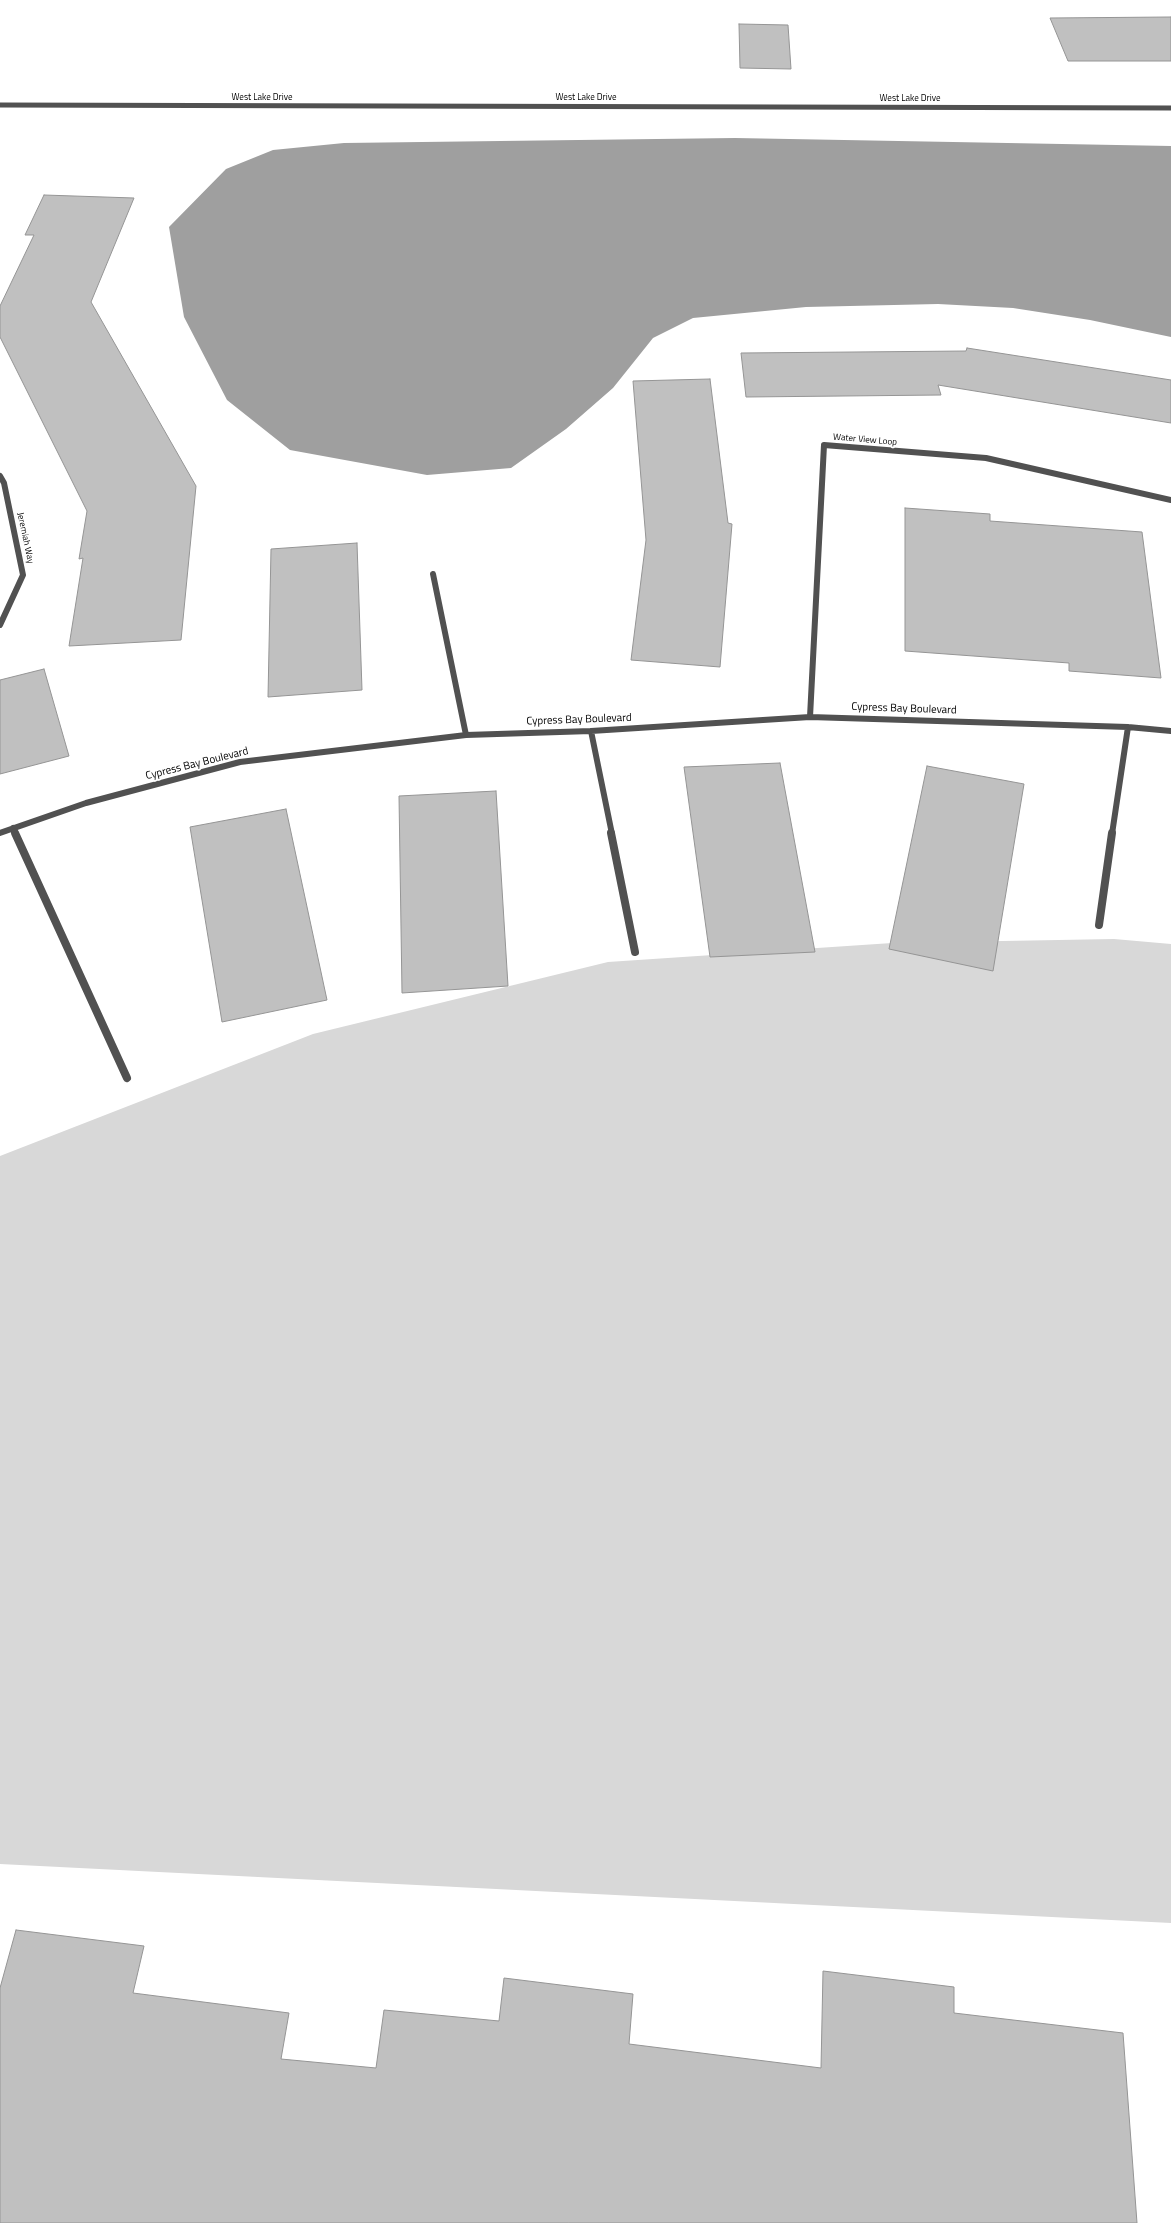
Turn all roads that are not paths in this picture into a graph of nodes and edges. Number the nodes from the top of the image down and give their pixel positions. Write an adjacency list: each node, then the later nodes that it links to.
1 (0, 105): 2 (street, West Lake Drive)
2 (1171, 108)
3 (0, 476): 6 (street, Jeremiah Way)
4 (1171, 500): 7 (street, Water View Loop)
5 (433, 574): 11 (street)
6 (0, 625)
7 (810, 717): 8 (street, Cypress Bay Boulevard); 9 (street, Cypress Bay Boulevard)
8 (1128, 727): 10 (street, Cypress Bay Boulevard); 14 (street)
9 (591, 731): 11 (street, Cypress Bay Boulevard); 15 (street)
10 (1171, 731)
11 (466, 735): 12 (street, Cypress Bay Boulevard)
12 (13, 828): 13 (street, Cypress Bay Boulevard); 16 (street)
13 (0, 833)
14 (1099, 925)
15 (635, 952)
16 (127, 1078)

